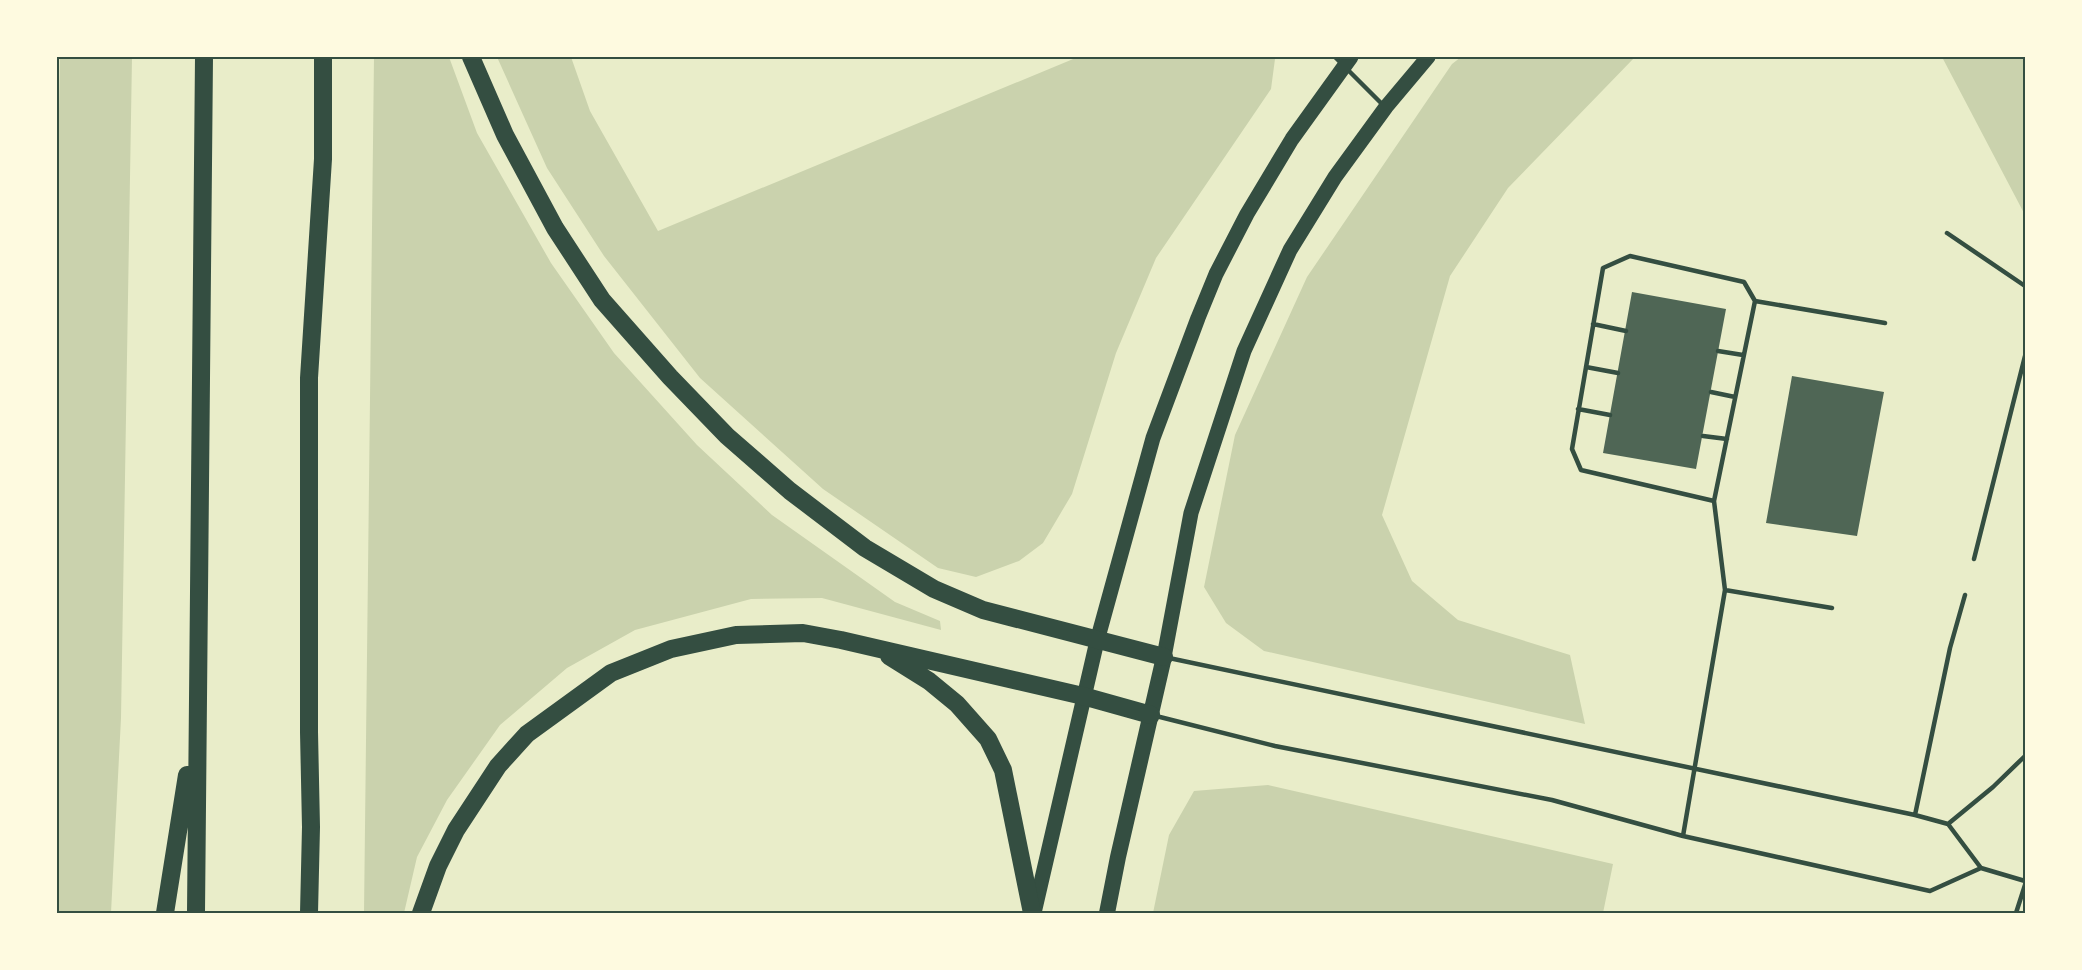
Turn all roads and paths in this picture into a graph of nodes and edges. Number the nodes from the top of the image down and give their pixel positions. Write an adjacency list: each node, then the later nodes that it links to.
1 (204, 57): 34 (highway)
2 (323, 57): 44 (highway)
3 (471, 57): 29 (highway)
4 (1428, 57): 6 (main road)
5 (1343, 60): 6 (lane); 29 (main road)
6 (1386, 107): 31 (main road)
7 (1947, 233): 8 (lane)
8 (2025, 286)
9 (1755, 301): 10 (lane); 11 (lane); 14 (lane)
10 (1885, 322)
11 (1593, 324): 12 (lane); 16 (lane)
12 (1626, 331)
13 (1718, 351): 14 (lane)
14 (1743, 355): 19 (lane)
15 (2025, 356): 25 (lane)
16 (1586, 367): 17 (lane); 20 (lane)
17 (1618, 373)
18 (1711, 392): 19 (lane)
19 (1735, 397): 23 (lane)
20 (1578, 409): 21 (lane); 24 (lane)
21 (1610, 415)
22 (1703, 436): 23 (lane)
23 (1727, 439): 24 (lane)
24 (1714, 501): 26 (lane)
25 (1974, 560)
26 (1725, 590): 28 (lane); 36 (lane)
27 (1965, 595): 37 (lane)
28 (1832, 608)
29 (1097, 641): 31 (highway); 32 (main road)
30 (878, 649): 32 (highway); 45 (highway); 46 (highway)
31 (1164, 657): 33 (highway); 36 (lane)
32 (1083, 696): 33 (highway); 46 (main road)
33 (1151, 715): 39 (lane); 47 (highway)
34 (196, 717): 42 (highway); 43 (highway)
35 (2025, 756): 38 (lane)
36 (1694, 768): 37 (lane); 39 (lane)
37 (1916, 815): 38 (lane)
38 (1948, 824): 40 (lane)
39 (1683, 836): 40 (lane)
40 (1981, 868): 41 (lane)
41 (2025, 883): 48 (lane)
42 (165, 913)
43 (196, 913)
44 (309, 913)
45 (421, 913)
46 (1033, 913)
47 (1107, 913)
48 (2016, 913)

